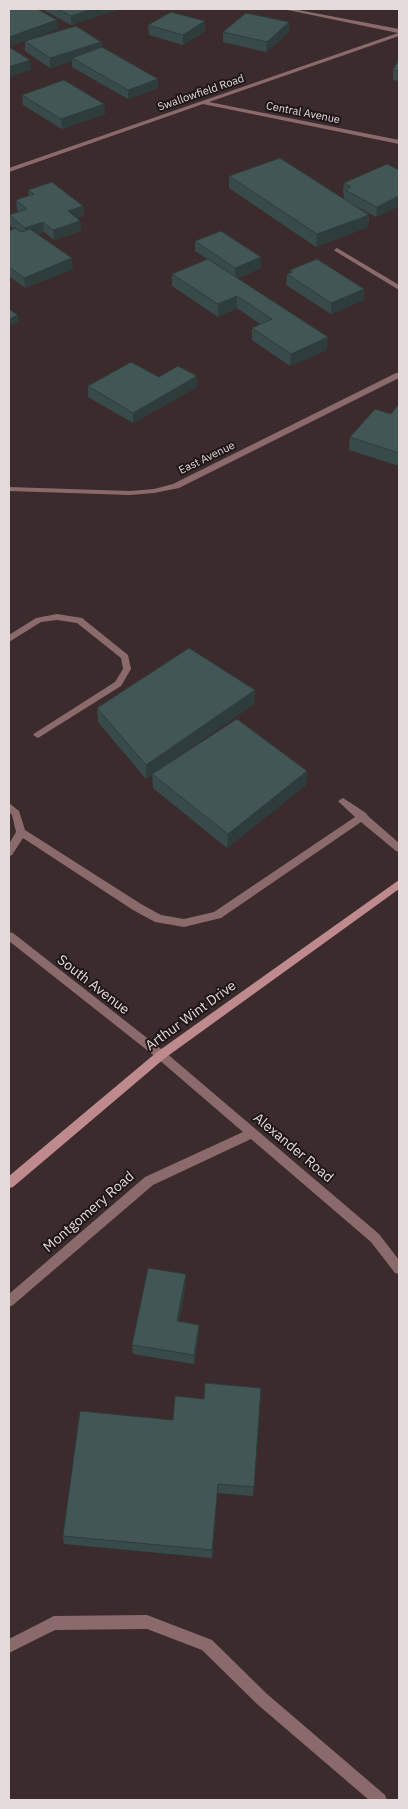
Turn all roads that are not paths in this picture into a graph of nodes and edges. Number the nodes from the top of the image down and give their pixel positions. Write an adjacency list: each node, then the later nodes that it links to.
1 (286, 9): 2 (street)
2 (399, 32): 3 (street, Swallowfield Road)
3 (203, 103): 4 (street, Central Avenue); 5 (street, Swallowfield Road)
4 (399, 142)
5 (9, 170)
6 (337, 250): 7 (street)
7 (399, 288)
8 (399, 375): 9 (street, East Avenue)
9 (9, 489)
10 (9, 639): 11 (street)
11 (38, 735)
12 (342, 801): 14 (street)
13 (9, 807): 15 (street)
14 (363, 816): 15 (street); 16 (street)
15 (21, 832): 17 (street)
16 (399, 848)
17 (9, 852)
18 (399, 884): 20 (main road, Arthur Wint Drive)
19 (9, 936): 20 (street, South Avenue)
20 (161, 1055): 21 (street, Alexander Road); 22 (main road, Arthur Wint Drive)
21 (252, 1133): 23 (street, Alexander Road); 24 (street, Montgomery Road)
22 (9, 1183)
23 (399, 1269)
24 (9, 1301)
25 (9, 1646): 26 (street)
26 (380, 1800)

